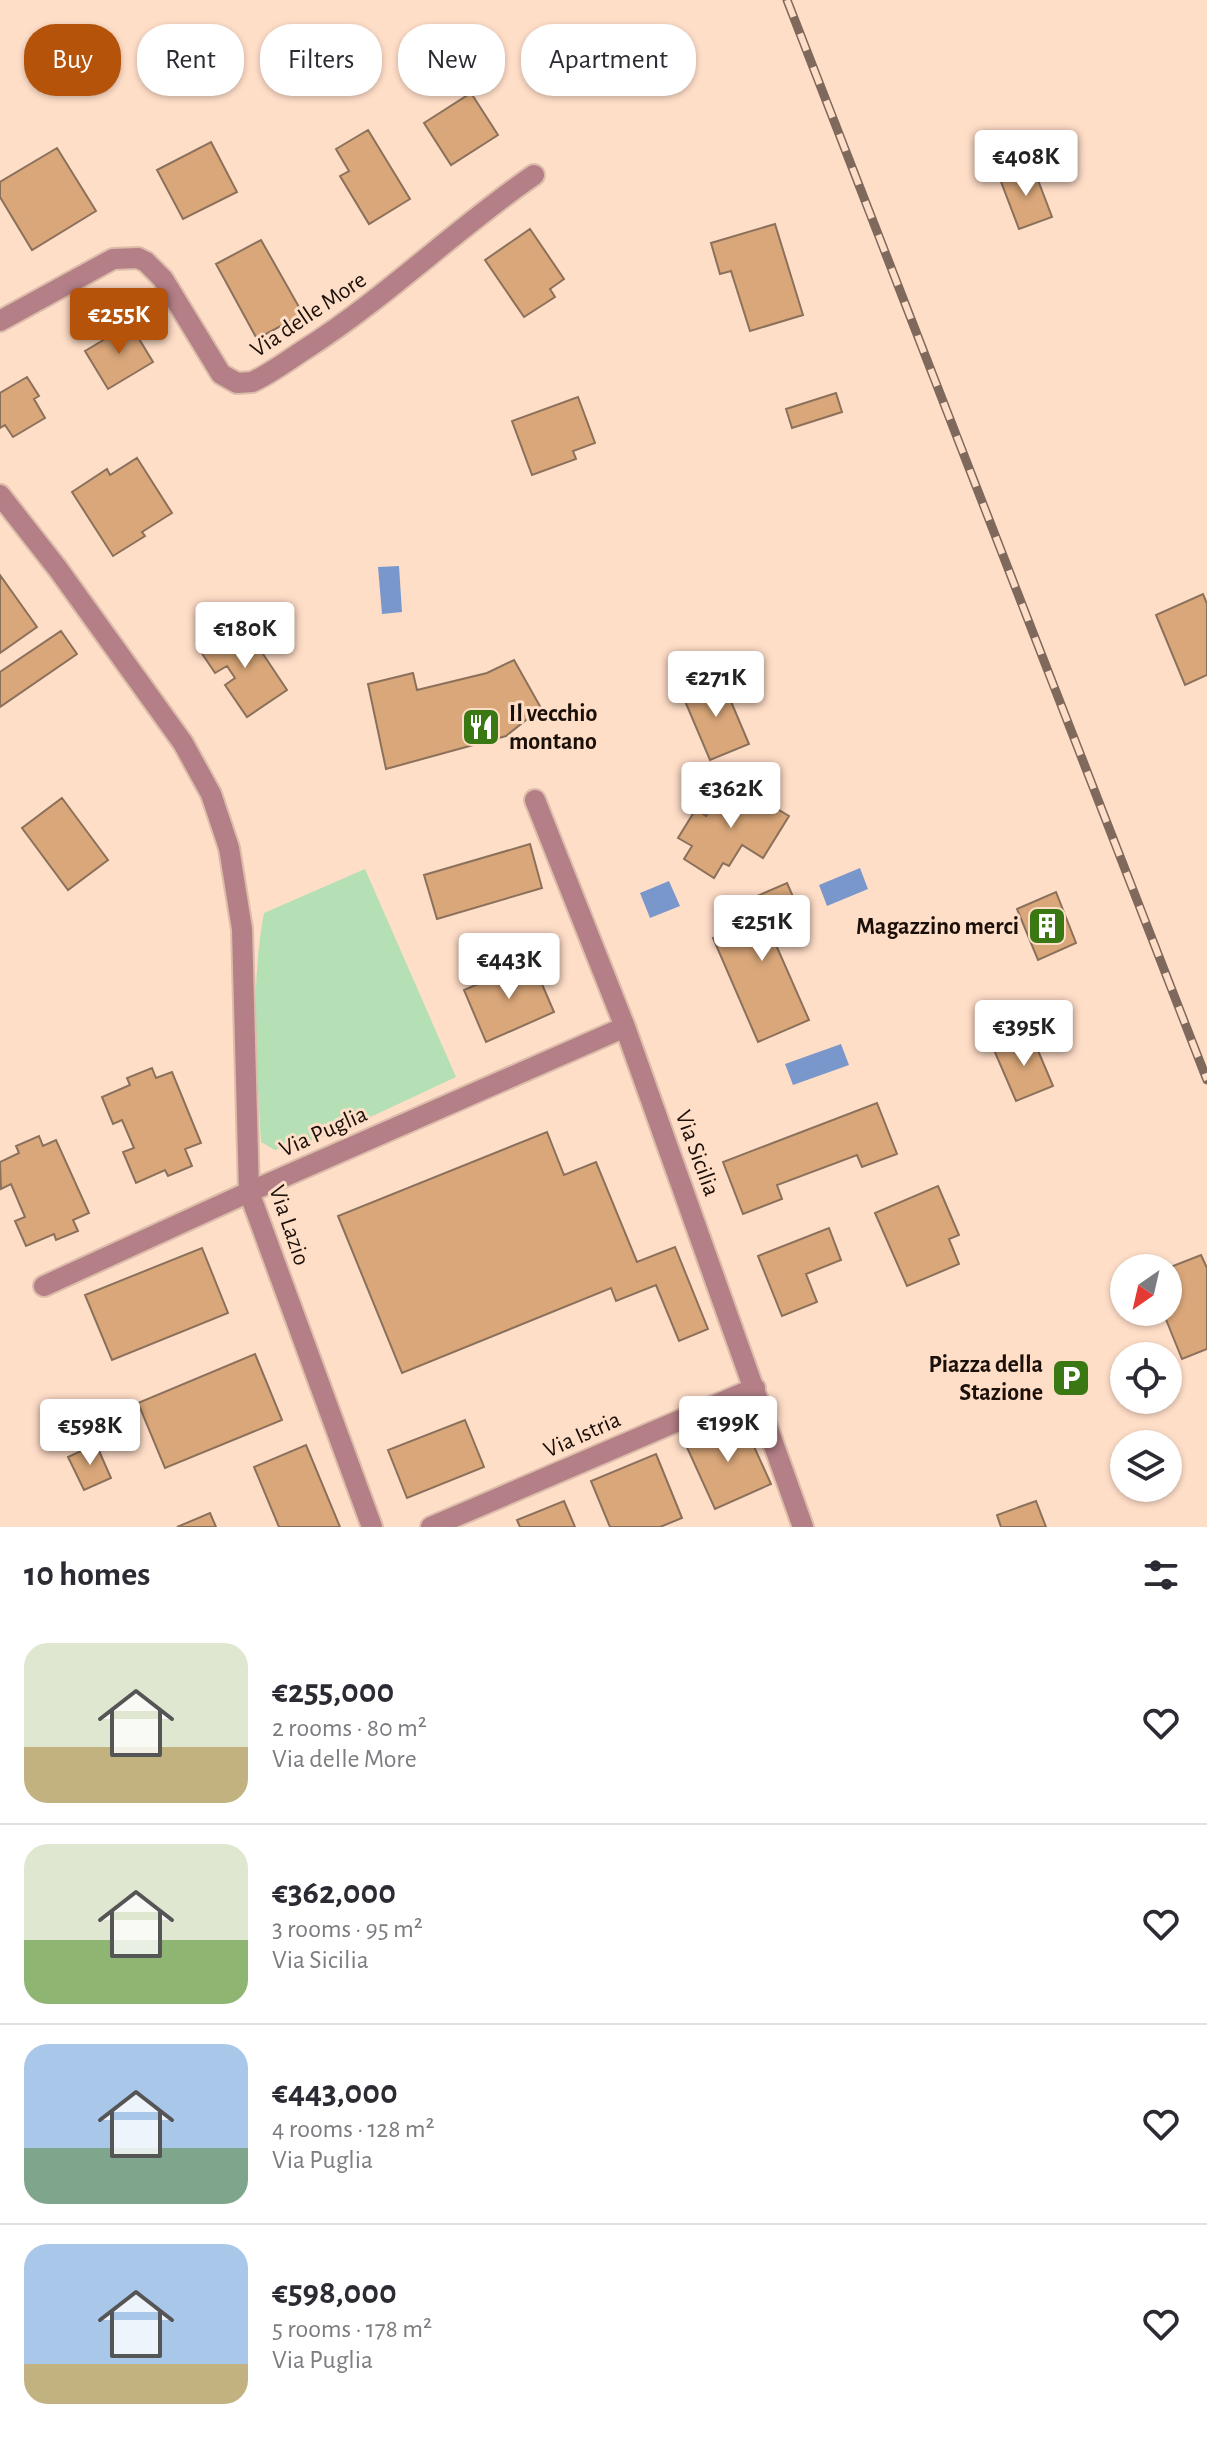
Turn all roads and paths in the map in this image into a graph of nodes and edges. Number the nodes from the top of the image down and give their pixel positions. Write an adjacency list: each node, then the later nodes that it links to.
1 (534, 175): 2 (street, Via delle More)
2 (2, 315)
3 (0, 495): 6 (street, Via Lazio)
4 (535, 800): 5 (street, Via Sicilia)
5 (625, 1027): 6 (street, Via Puglia); 8 (street, Via Sicilia)
6 (249, 1192): 7 (street, Via Puglia); 9 (street, Via Lazio)
7 (44, 1286)
8 (755, 1388): 10 (street, Via Istria); 11 (street, Via Sicilia)
9 (372, 1527)
10 (431, 1527)
11 (803, 1527)

